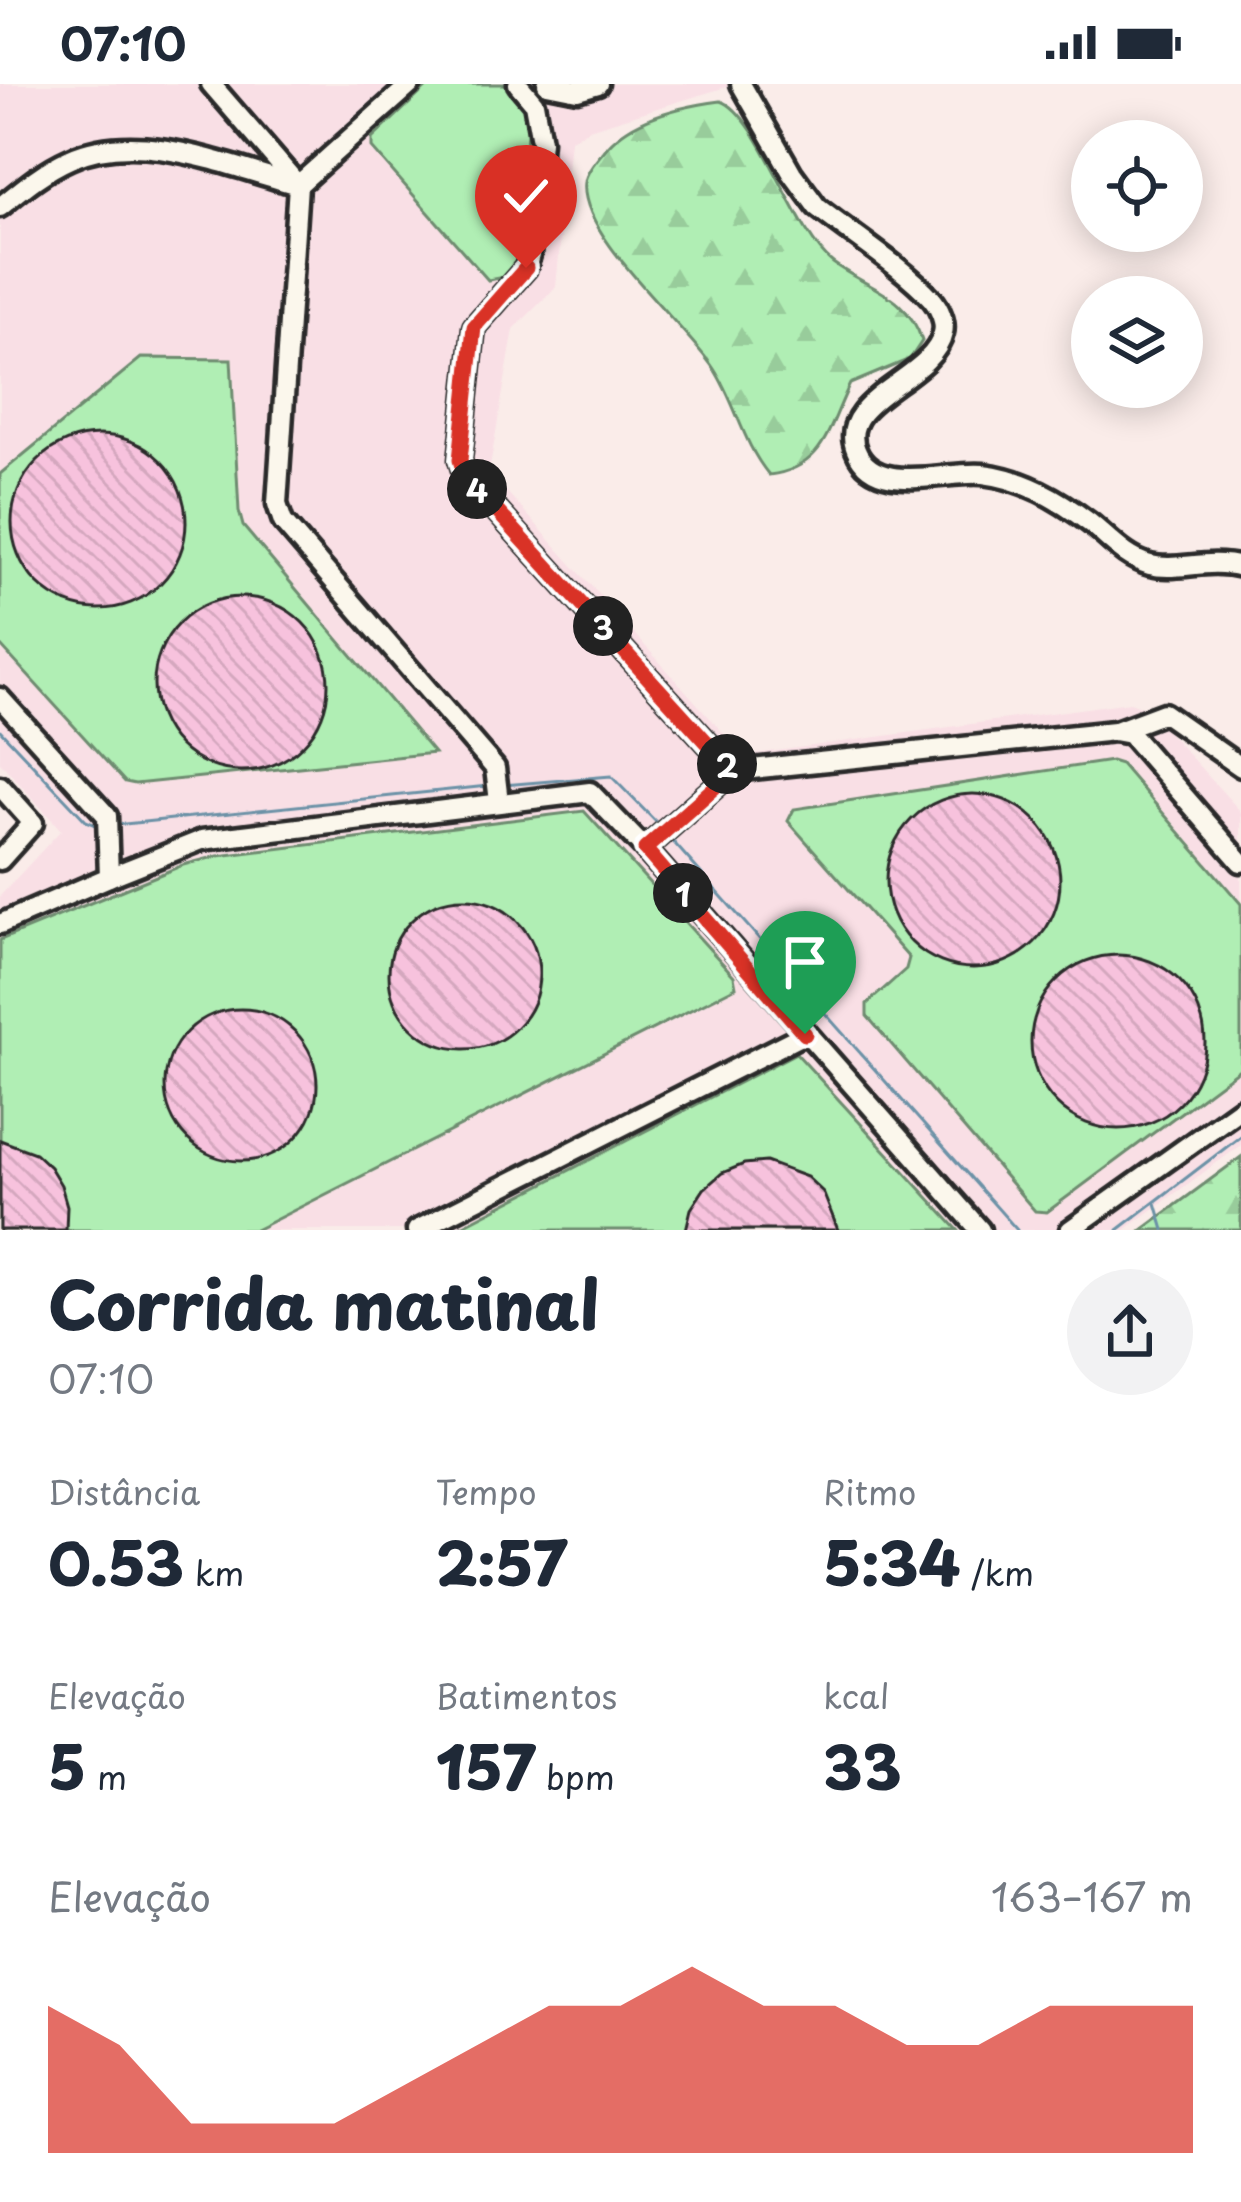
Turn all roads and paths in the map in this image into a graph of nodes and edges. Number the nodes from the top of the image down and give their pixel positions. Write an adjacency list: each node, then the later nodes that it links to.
1 (211, 84): 7 (street)
2 (411, 84): 7 (street)
3 (518, 84): 13 (street)
4 (547, 84): 5 (street)
5 (598, 84)
6 (742, 84): 9 (street)
7 (298, 185): 8 (street); 15 (street)
8 (0, 207)
9 (1241, 567)
10 (0, 698): 19 (street)
11 (1114, 731): 12 (street); 13 (street); 18 (street)
12 (1241, 767)
13 (733, 771): 16 (street)
14 (0, 786): 17 (street)
15 (500, 802): 16 (street); 19 (street)
16 (645, 849): 21 (street)
17 (0, 860)
18 (1241, 862)
19 (109, 877): 20 (street)
20 (0, 924)
21 (805, 1034): 23 (street); 24 (street)
22 (1241, 1108): 25 (street)
23 (417, 1230)
24 (980, 1230)
25 (1070, 1230)

